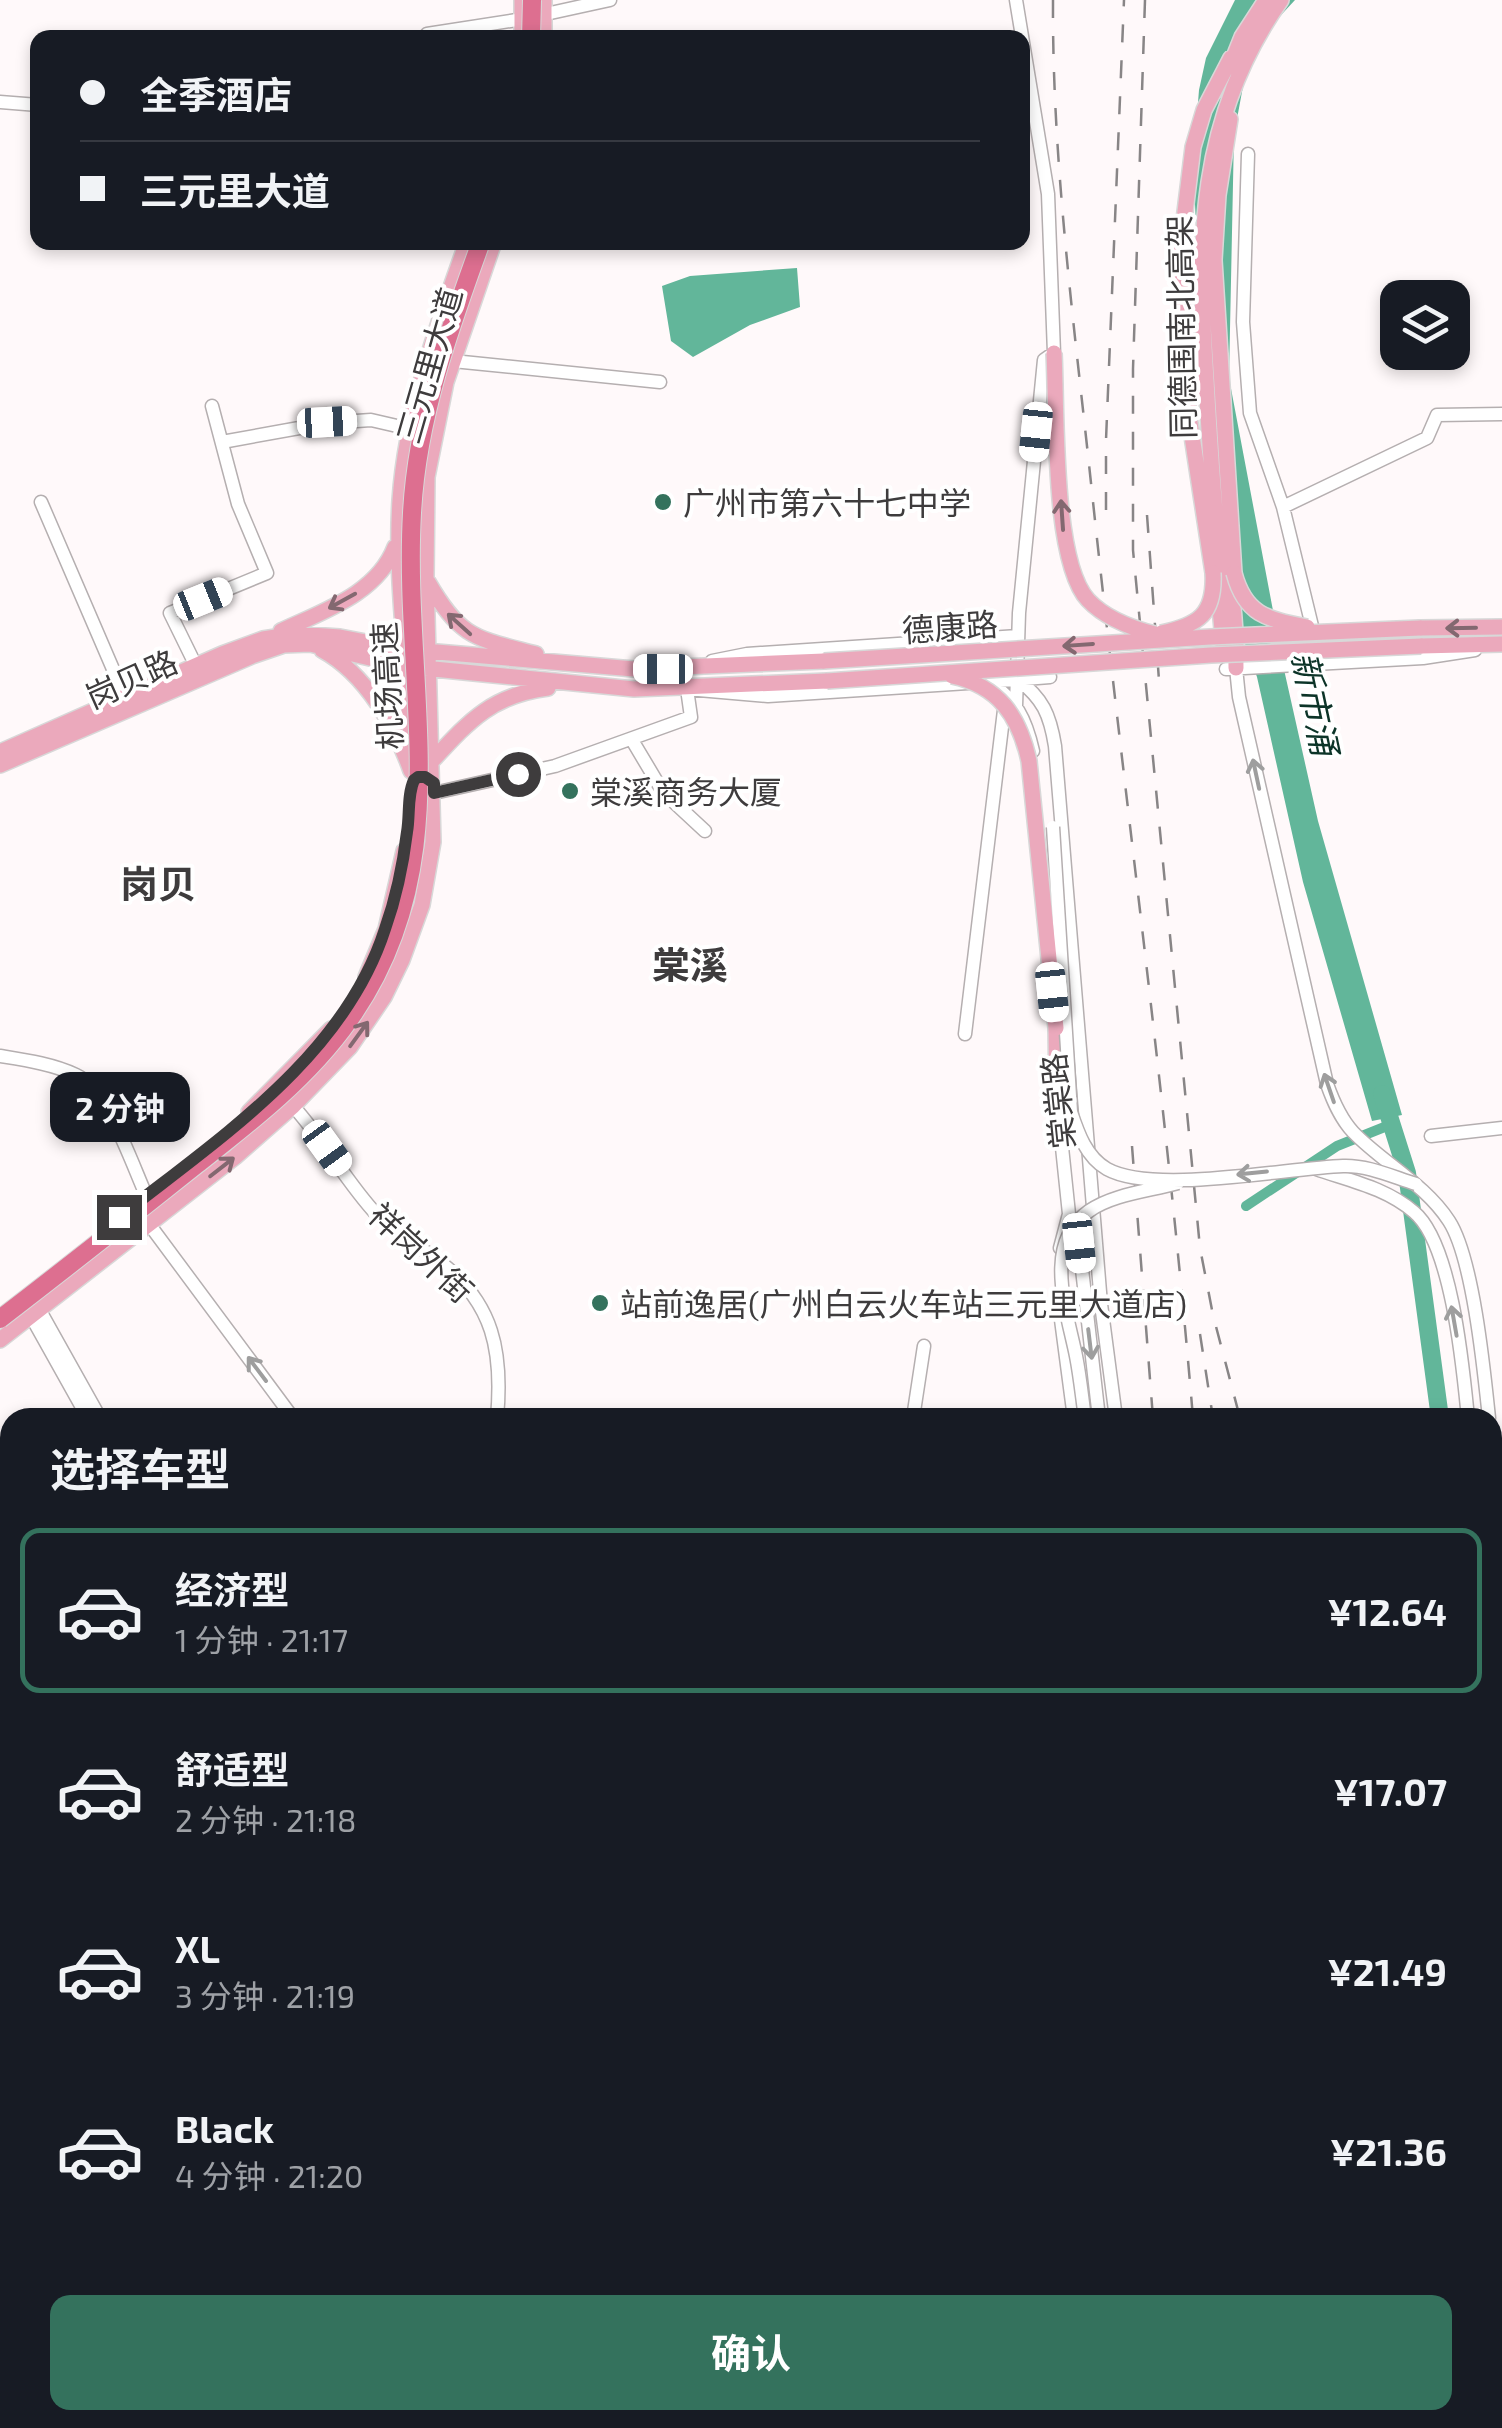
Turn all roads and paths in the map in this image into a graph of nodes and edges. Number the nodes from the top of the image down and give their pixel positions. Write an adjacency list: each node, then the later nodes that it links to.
1 (522, 0): 7 (main road)
2 (610, 0): 6 (street)
3 (1016, 0): 12 (street)
4 (1266, 0): 13 (main road, 同德围南北高架)
5 (1281, 0): 14 (main road, 同德围南北高架)
6 (540, 5): 7 (street); 10 (highway, bridge); 11 (main road)
7 (523, 19): 8 (street); 9 (main road)
8 (452, 30)
9 (522, 30)
10 (534, 30)
11 (543, 30)
12 (1021, 30)
13 (1242, 37): 29 (main road, 同德围南北高架); 36 (main road, bridge)
14 (1239, 69): 29 (main road, 同德围南北高架); 35 (main road, bridge)
15 (1030, 85): 22 (street)
16 (0, 102): 17 (street)
17 (30, 105)
18 (1248, 154): 31 (street)
19 (464, 250): 27 (main road, 三元里大道)
20 (478, 250): 83 (highway, 机场高速, bridge)
21 (491, 250): 23 (main road, 三元里大道)
22 (1054, 352): 36 (main road, one-way to 22, bridge); 37 (street)
23 (454, 361): 24 (street); 33 (main road, 三元里大道)
24 (660, 382)
25 (212, 406): 28 (street)
26 (1502, 414): 31 (street)
27 (410, 429): 28 (street); 32 (main road, 三元里大道)
28 (222, 442): 47 (street)
29 (1206, 473): 48 (main road, 同德围南北高架)
30 (42, 502): 57 (street)
31 (1283, 507): 45 (street)
32 (398, 538): 38 (main road, one-way to 38); 44 (main road, 三元里大道)
33 (426, 579): 43 (main road, 三元里大道); 46 (main road, one-way to 33)
34 (1502, 626): 35 (main road, 德康路, one-way to 35, bridge)
35 (1330, 632): 40 (main road, 德康路, bridge)
36 (1156, 634): 40 (main road, bridge)
37 (1018, 636): 39 (street); 54 (street)
38 (264, 640): 44 (main road, 岗贝路); 47 (main road, 岗贝路)
39 (911, 643): 50 (street); 55 (street)
40 (1112, 643): 50 (main road, 德康路, one-way to 50, bridge)
41 (310, 644): 44 (main road, 岗贝路); 62 (main road, 岗贝路); 63 (main road)
42 (1502, 645): 45 (street); 51 (main road, 德康路, bridge)
43 (428, 652): 44 (main road, 德康路); 46 (main road, 德康路); 49 (main road, 三元里大道)
44 (403, 658): 49 (main road, 德康路); 63 (main road, 三元里大道)
45 (1321, 664): 48 (street)
46 (577, 665): 50 (main road, 德康路)
47 (196, 666): 57 (main road, 岗贝路)
48 (1236, 668): 76 (street, one-way to 48)
49 (428, 669): 53 (main road, 德康路); 61 (main road, 三元里大道)
50 (684, 669)
51 (928, 674): 56 (main road, 德康路, bridge); 68 (main road, bridge)
52 (1050, 677): 54 (street)
53 (577, 684): 56 (main road, 德康路); 61 (main road)
54 (1010, 684): 55 (street); 59 (street, 棠棠路); 66 (street); 68 (street, 棠棠路)
55 (915, 686): 56 (street)
56 (688, 689): 58 (street)
57 (125, 697): 60 (main road, 岗贝路)
58 (632, 740): 64 (street); 65 (street)
59 (1055, 746): 72 (street, 棠棠路); 75 (street, bridge)
60 (0, 752)
61 (433, 760): 64 (main road, 三元里大道)
62 (0, 765)
63 (411, 777): 64 (main road); 77 (main road, 三元里大道)
64 (434, 788): 69 (main road, 三元里大道, one-way to 64)
65 (705, 831)
66 (965, 1034)
67 (0, 1056): 77 (street)
68 (1056, 1098): 73 (street, 棠棠路)
69 (293, 1106): 79 (main road, 三元里大道, one-way to 69); 89 (street, 祥岗外街)
70 (1502, 1128): 71 (street)
71 (1431, 1136)
72 (1089, 1146): 73 (street); 94 (street, 棠棠路)
73 (1062, 1147): 78 (street, 棠棠路)
74 (1316, 1169): 75 (street, one-way to 75, bridge); 76 (street, bridge); 95 (street, one-way to 74)
75 (1185, 1180): 92 (street, bridge)
76 (1416, 1184): 96 (street)
77 (146, 1195): 80 (main road, 三元里大道)
78 (1069, 1214): 91 (street, 棠棠路); 93 (street, one-way to 93)
79 (149, 1224): 81 (main road, 三元里大道); 88 (street, one-way to 79)
80 (36, 1282): 81 (main road); 82 (main road, 三元里大道)
81 (40, 1309): 84 (main road, 三元里大道); 86 (street); 87 (street)
82 (0, 1310)
83 (0, 1320)
84 (0, 1340)
85 (924, 1346): 90 (street)
86 (84, 1408)
87 (94, 1408)
88 (285, 1408)
89 (498, 1408)
90 (915, 1408)
91 (1073, 1408)
92 (1083, 1408)
93 (1098, 1408)
94 (1115, 1408)
95 (1466, 1408)
96 (1488, 1408)

